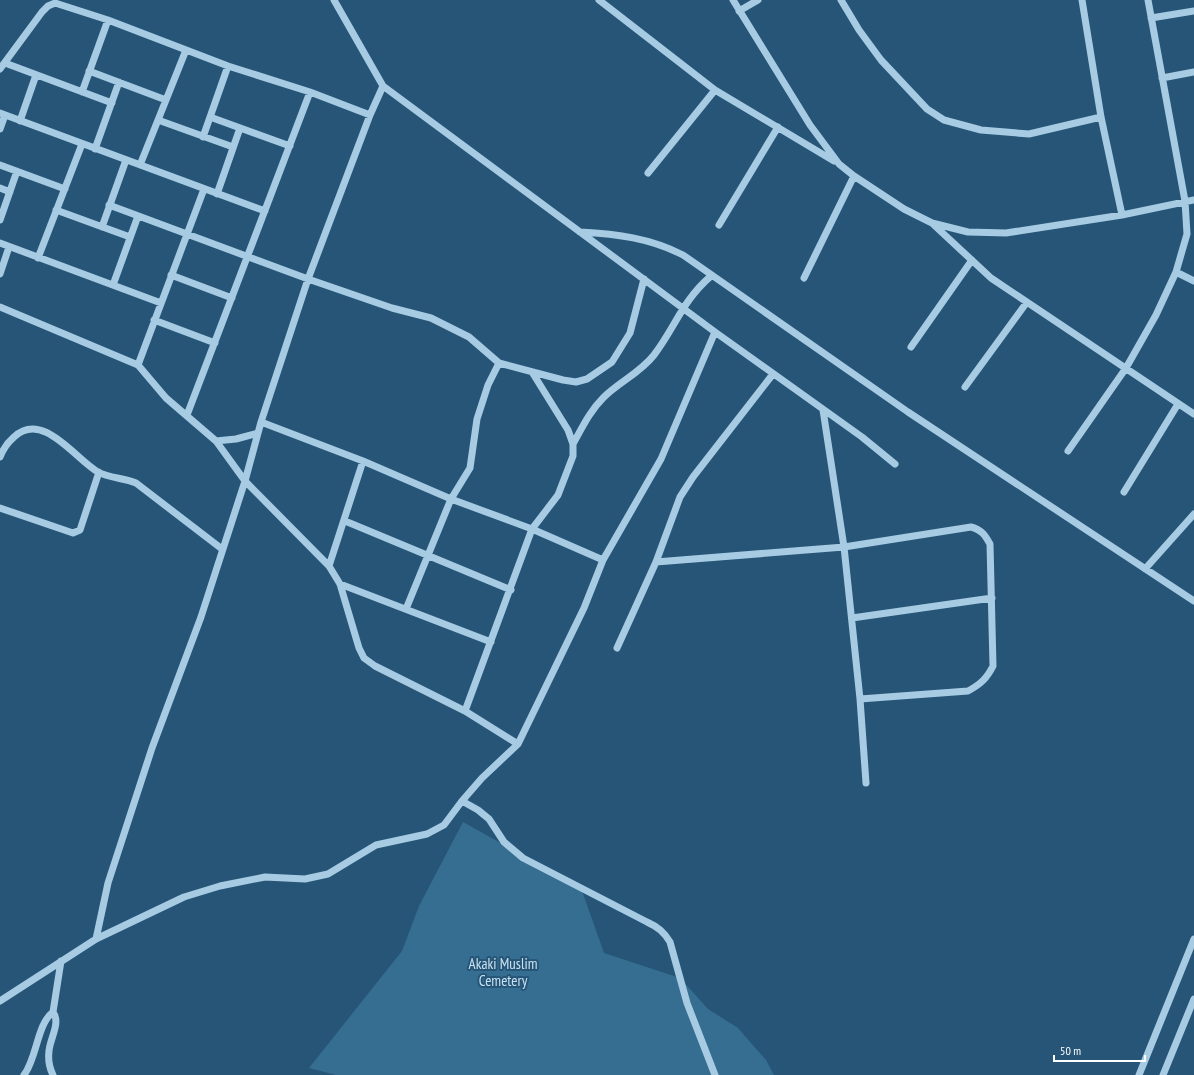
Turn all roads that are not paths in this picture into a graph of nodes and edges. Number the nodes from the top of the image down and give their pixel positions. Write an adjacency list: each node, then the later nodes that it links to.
1 (334, 0): 21 (street)
2 (599, 0): 22 (street)
3 (733, 0): 8 (street)
4 (758, 0): 8 (street)
5 (841, 0): 30 (street)
6 (1082, 0): 30 (street)
7 (1148, 0): 10 (street)
8 (739, 11): 42 (street)
9 (1194, 11): 10 (street)
10 (1151, 18): 19 (street)
11 (108, 20): 12 (street); 13 (street); 16 (street)
12 (186, 50): 14 (street); 25 (street)
13 (5, 63): 15 (street); 18 (street)
14 (228, 66): 24 (street); 29 (street)
15 (0, 69)
16 (89, 71): 20 (street); 23 (street)
17 (1194, 72): 19 (street)
18 (36, 75): 23 (street); 32 (street)
19 (1162, 78): 54 (street)
20 (119, 82): 25 (street); 26 (street)
21 (383, 86): 28 (street); 64 (street)
22 (715, 90): 34 (street); 46 (street)
23 (82, 92): 26 (street)
24 (310, 92): 28 (street); 38 (street)
25 (166, 100): 31 (street)
26 (112, 103): 40 (street)
27 (2, 114): 32 (street); 35 (street)
28 (370, 115): 77 (street)
29 (210, 117): 33 (street); 36 (street)
30 (1101, 117): 58 (street)
31 (158, 120): 36 (street); 44 (street)
32 (20, 121): 37 (street)
33 (240, 128): 38 (street); 39 (street)
34 (778, 128): 42 (street); 62 (street)
35 (0, 129)
36 (203, 137): 39 (street)
37 (82, 144): 40 (street); 49 (street)
38 (290, 146): 57 (street)
39 (233, 148): 52 (street)
40 (95, 149): 41 (street)
41 (126, 160): 44 (street); 55 (street)
42 (839, 164): 47 (street)
43 (0, 165): 45 (street)
44 (140, 166): 50 (street)
45 (17, 171): 49 (street); 51 (street)
46 (648, 173)
47 (854, 176): 61 (street); 76 (street)
48 (0, 188): 51 (street)
49 (65, 188): 56 (street)
50 (204, 189): 52 (street); 65 (street)
51 (10, 192): 60 (street)
52 (217, 194): 57 (street)
53 (1194, 200): 54 (street)
54 (1185, 202): 58 (street); 72 (street)
55 (109, 205): 59 (street); 63 (street)
56 (56, 210): 63 (street); 70 (street)
57 (265, 211): 69 (street)
58 (1122, 215): 61 (street)
59 (138, 216): 65 (street); 66 (street)
60 (0, 220)
61 (932, 224): 71 (street)
62 (719, 225)
63 (102, 227): 66 (street)
64 (580, 232): 75 (street); 78 (street)
65 (187, 234): 69 (street); 74 (street)
66 (130, 237): 80 (street)
67 (0, 244): 68 (street)
68 (9, 247): 70 (street); 73 (street)
69 (248, 257): 77 (street); 81 (street)
70 (38, 258): 80 (street)
71 (972, 260): 82 (street); 89 (street)
72 (1176, 272): 79 (street); 92 (street)
73 (0, 274)
74 (171, 275): 81 (street); 83 (street)
75 (711, 276): 85 (street); 122 (street)
76 (804, 278)
77 (308, 279): 90 (street); 100 (street)
78 (644, 279): 85 (street); 93 (street)
79 (1194, 281)
80 (113, 285): 83 (street)
81 (232, 298): 88 (street)
82 (1027, 302): 92 (street); 95 (street)
83 (161, 303): 86 (street)
84 (0, 307): 91 (street)
85 (682, 308): 87 (street); 103 (street)
86 (154, 320): 88 (street); 91 (street)
87 (715, 332): 94 (street); 119 (street)
88 (215, 343): 99 (street)
89 (911, 347)
90 (499, 363): 93 (street); 111 (street)
91 (138, 365): 99 (street)
92 (1126, 368): 96 (street); 104 (street)
93 (532, 372): 103 (street)
94 (773, 374): 97 (street); 120 (street)
95 (965, 387)
96 (1178, 404): 98 (street); 110 (street)
97 (823, 410): 107 (street); 116 (street)
98 (1194, 414)
99 (187, 415): 102 (street)
100 (261, 422): 101 (street); 106 (street)
101 (258, 433): 102 (street); 109 (street)
102 (216, 441): 109 (street)
103 (573, 444): 115 (street)
104 (1068, 451)
105 (0, 457): 108 (street)
106 (363, 461): 111 (street); 114 (street)
107 (895, 464)
108 (99, 472): 112 (street); 117 (street)
109 (245, 481): 117 (street); 121 (street)
110 (1124, 492)
111 (451, 499): 115 (street); 118 (street)
112 (0, 508)
113 (1194, 514): 122 (street)
114 (344, 521): 118 (street); 121 (street)
115 (532, 529): 119 (street); 124 (street)
116 (844, 547): 120 (street); 125 (street); 128 (street)
117 (222, 549): 136 (street)
118 (428, 555): 124 (street); 127 (street)
119 (604, 560): 133 (street)
120 (656, 562): 130 (street)
121 (329, 566): 123 (street)
122 (1145, 569): 126 (street)
123 (340, 584): 127 (street); 132 (street)
124 (511, 590): 129 (street)
125 (992, 598): 128 (street); 131 (street)
126 (1194, 601)
127 (406, 609): 129 (street)
128 (852, 618): 131 (street)
129 (491, 642): 132 (street)
130 (617, 648)
131 (860, 699): 134 (street)
132 (465, 711): 133 (street)
133 (518, 744): 135 (street)
134 (866, 783)
135 (462, 801): 136 (street); 144 (street)
136 (96, 939): 138 (street)
137 (1194, 939): 145 (street)
138 (61, 961): 140 (street); 141 (street)
139 (1194, 999): 146 (street)
140 (0, 1000)
141 (52, 1012): 142 (street); 143 (street)
142 (24, 1075)
143 (53, 1075)
144 (715, 1075)
145 (1139, 1075)
146 (1163, 1075)

